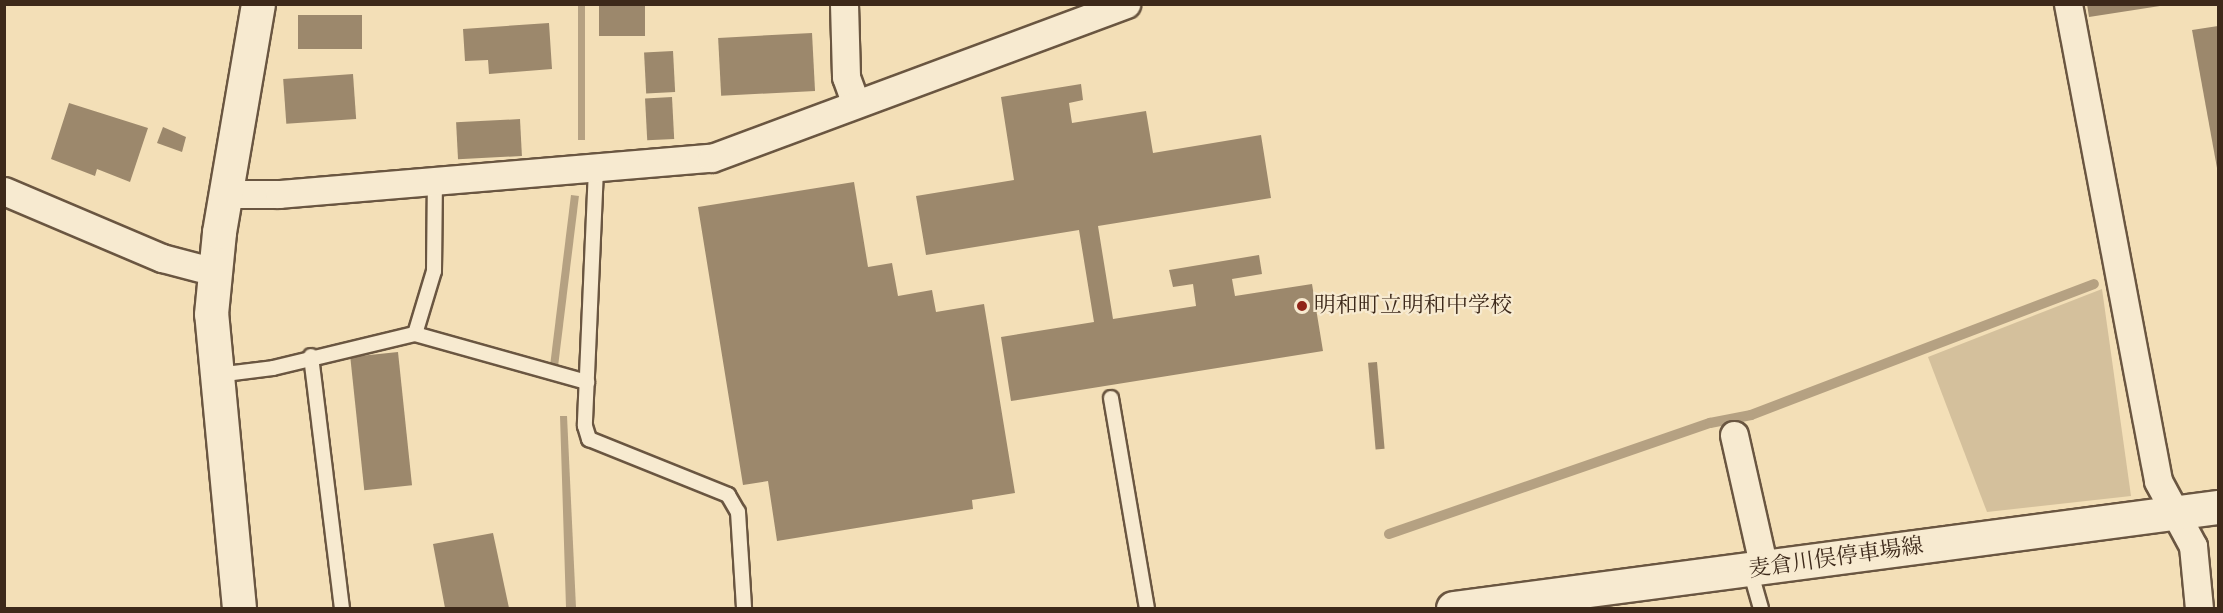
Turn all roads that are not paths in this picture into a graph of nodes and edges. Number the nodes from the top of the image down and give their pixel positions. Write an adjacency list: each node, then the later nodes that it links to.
1 (258, 4): 9 (main road)
2 (844, 4): 5 (street)
3 (1126, 4): 5 (street)
4 (2068, 4): 18 (street)
5 (855, 102): 6 (street)
6 (596, 168): 7 (street); 14 (lane)
7 (435, 182): 9 (street); 11 (lane)
8 (4, 190): 10 (street)
9 (225, 194): 10 (main road)
10 (215, 272): 13 (main road)
11 (415, 334): 12 (lane); 14 (lane)
12 (311, 356): 13 (lane); 22 (lane)
13 (215, 375): 21 (main road)
14 (587, 382): 23 (lane)
15 (1111, 398): 24 (lane)
16 (1734, 435): 19 (street)
17 (2218, 507): 18 (main road, 麦倉川俣停車場線)
18 (2176, 513): 19 (main road, 麦倉川俣停車場線); 27 (street)
19 (1757, 569): 20 (main road, 麦倉川俣停車場線); 26 (lane)
20 (1553, 602): 25 (main road, 麦倉川俣停車場線)
21 (240, 609)
22 (342, 609)
23 (744, 609)
24 (1147, 609)
25 (1453, 609)
26 (1761, 609)
27 (2199, 609)

